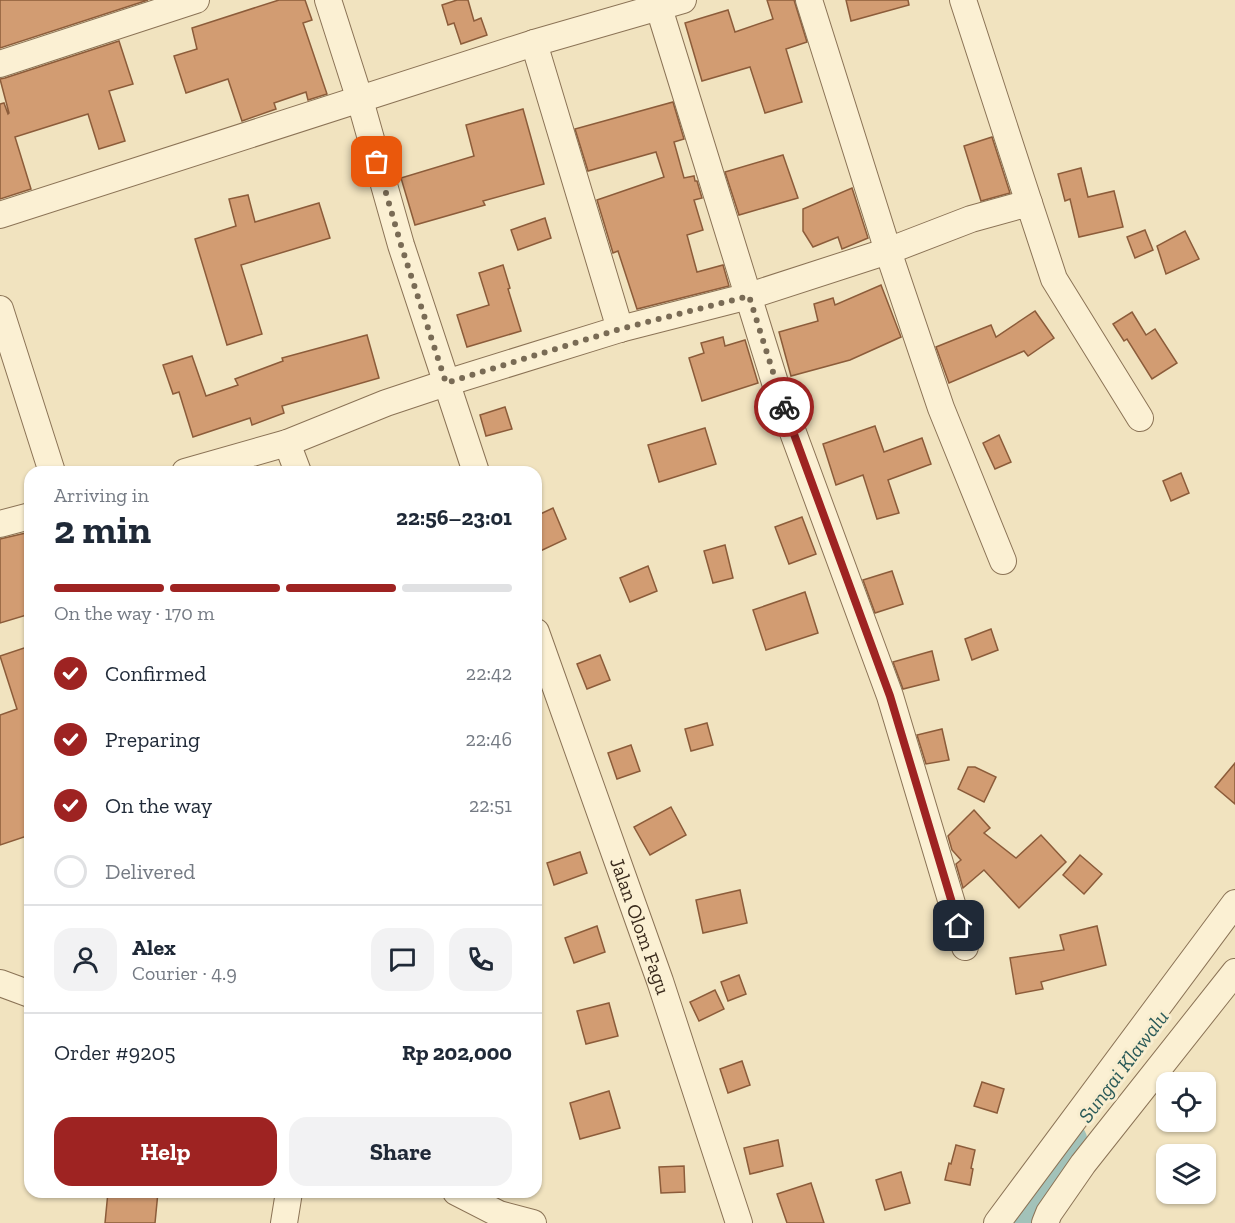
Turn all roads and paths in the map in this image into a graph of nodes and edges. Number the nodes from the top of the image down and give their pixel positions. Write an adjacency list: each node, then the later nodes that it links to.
1 (196, 0): 7 (street)
2 (328, 0): 8 (street)
3 (809, 0): 11 (street)
4 (963, 0): 9 (street)
5 (671, 4): 6 (street); 12 (street)
6 (534, 43): 8 (street); 14 (street)
7 (0, 64)
8 (360, 100): 10 (street); 15 (street)
9 (1029, 203): 11 (street); 16 (street)
10 (0, 215)
11 (888, 251): 12 (street); 24 (street)
12 (749, 296): 14 (street); 27 (street)
13 (0, 309): 18 (street)
14 (620, 329): 15 (street)
15 (446, 383): 17 (street); 21 (street)
16 (1140, 418)
17 (287, 443): 19 (street); 20 (street)
18 (50, 466)
19 (206, 466)
20 (296, 466)
21 (474, 466)
22 (24, 518): 23 (street)
23 (0, 524)
24 (1003, 561)
25 (542, 649): 36 (street, Jalan Olom Fagu)
26 (1235, 903): 37 (street)
27 (965, 946)
28 (1235, 972): 38 (street)
29 (0, 983): 30 (street)
30 (24, 992)
31 (288, 1198): 34 (street)
32 (479, 1198): 33 (street)
33 (499, 1203): 35 (street)
34 (284, 1223)
35 (533, 1223)
36 (739, 1223)
37 (997, 1223)
38 (1046, 1223)

